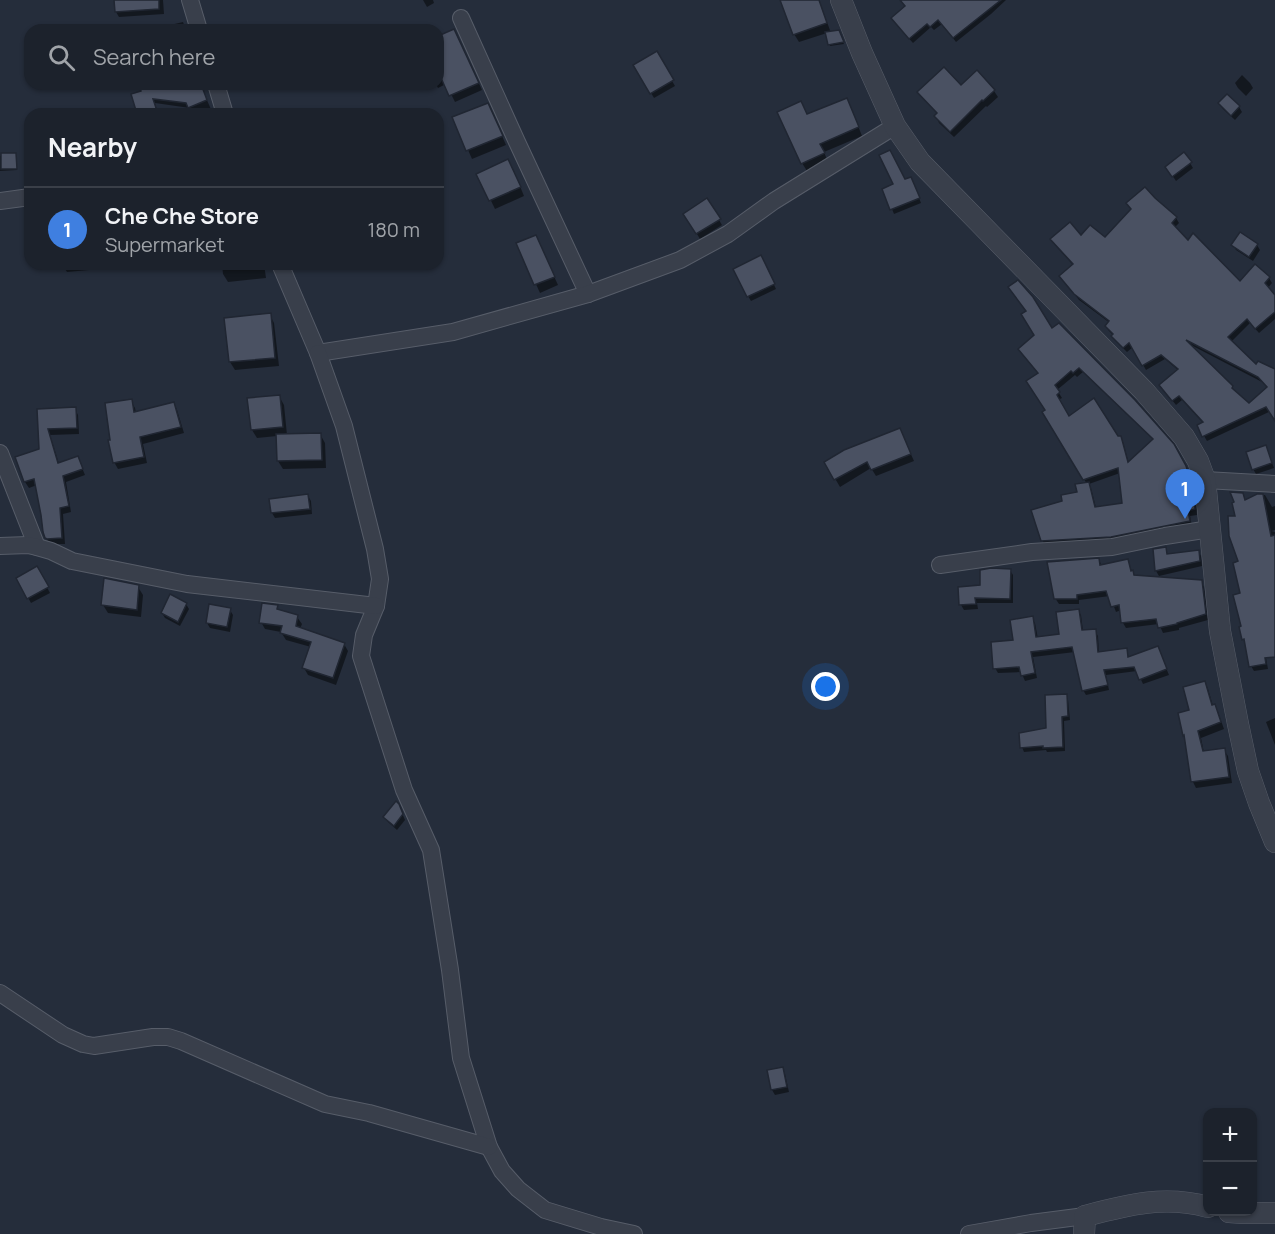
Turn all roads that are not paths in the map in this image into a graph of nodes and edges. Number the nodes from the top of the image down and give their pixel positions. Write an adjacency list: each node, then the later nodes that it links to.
1 (190, 0): 4 (street)
2 (841, 0): 7 (street)
3 (460, 18): 11 (street)
4 (197, 24)
5 (218, 90): 6 (street)
6 (223, 108)
7 (895, 126): 11 (street); 14 (street)
8 (24, 198): 9 (street)
9 (0, 201)
10 (283, 270): 12 (street)
11 (588, 294): 12 (street)
12 (318, 353): 20 (street)
13 (0, 453): 18 (street)
14 (1205, 480): 15 (street); 16 (street)
15 (1275, 484)
16 (1210, 529): 19 (street); 21 (street)
17 (0, 546): 18 (street)
18 (37, 547): 20 (street)
19 (940, 565)
20 (376, 606): 23 (street)
21 (1275, 842)
22 (0, 993): 23 (street)
23 (489, 1147): 28 (street)
24 (1203, 1206): 27 (street)
25 (1275, 1213): 26 (street)
26 (1257, 1214)
27 (1084, 1225): 29 (street)
28 (634, 1234)
29 (969, 1234)

